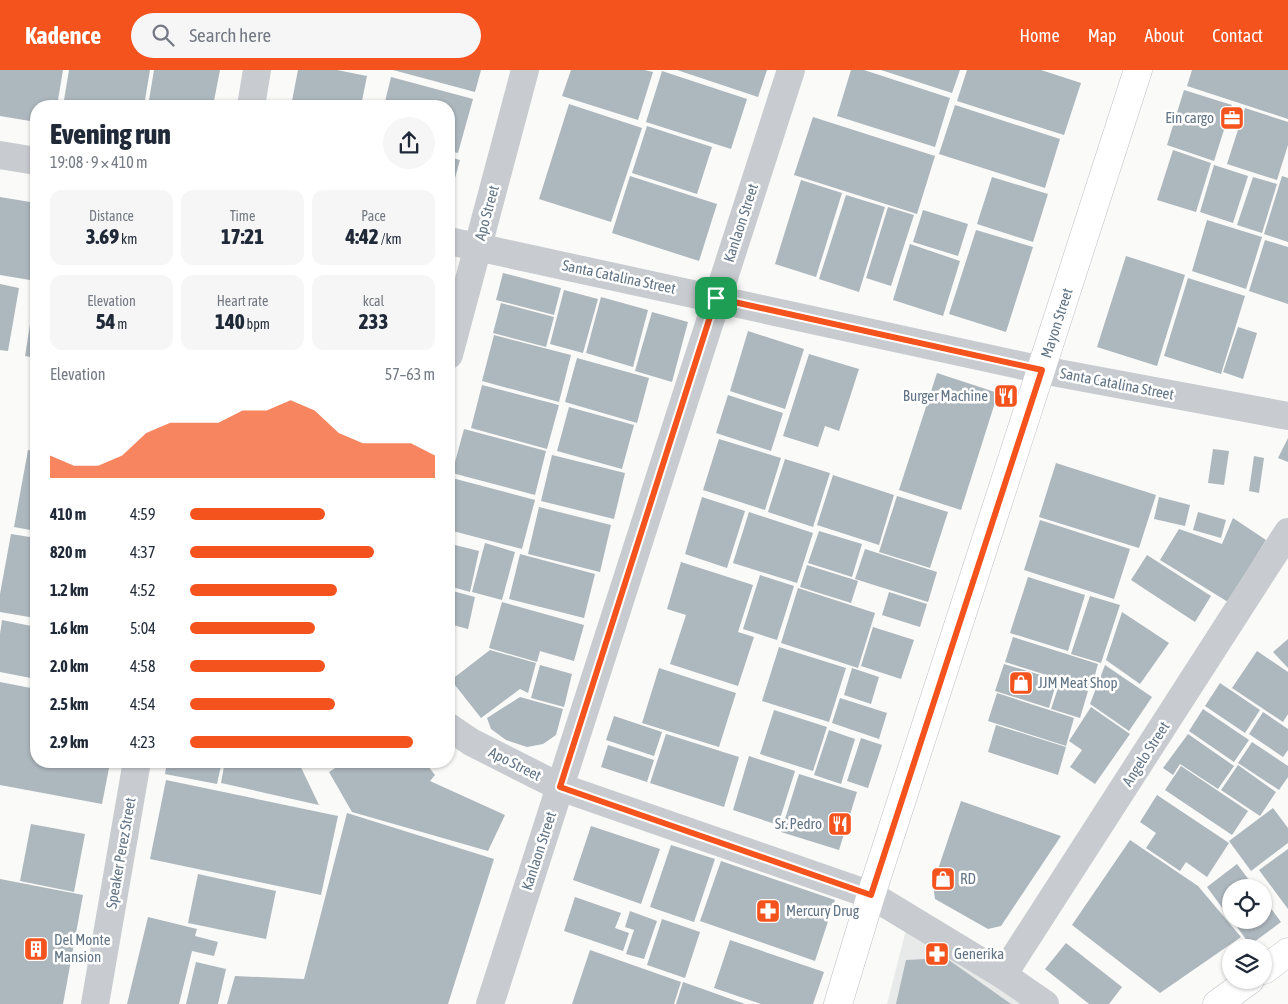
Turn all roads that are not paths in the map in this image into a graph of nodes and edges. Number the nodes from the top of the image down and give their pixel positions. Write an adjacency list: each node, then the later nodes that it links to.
1 (257, 70): 5 (street)
2 (525, 70): 9 (street, Apo Street)
3 (791, 70): 10 (street, Kanlaon Street)
4 (1138, 70): 12 (main road, Mayon Street)
5 (252, 100)
6 (0, 155): 7 (street)
7 (30, 160)
8 (455, 242): 9 (street, Santa Catalina Street)
9 (478, 247): 10 (street, Santa Catalina Street); 11 (street, Apo Street)
10 (716, 298): 12 (street, Santa Catalina Street); 17 (street, Kanlaon Street)
11 (455, 333)
12 (1042, 370): 13 (street, Santa Catalina Street); 18 (main road, Mayon Street)
13 (1288, 416)
14 (1288, 532): 21 (street, Angelo Street)
15 (455, 731): 17 (street, Apo Street)
16 (136, 768): 23 (street, Speaker Perez Street)
17 (560, 787): 18 (street, Apo Street); 24 (street, Kanlaon Street)
18 (871, 895): 21 (street, Apo Street); 25 (main road, Mayon Street)
19 (1288, 952): 20 (main road)
20 (1272, 964)
21 (1003, 975): 26 (street, Apo Street)
22 (1238, 989): 27 (main road)
23 (94, 1004)
24 (490, 1004)
25 (838, 1004)
26 (1045, 1004)
27 (1217, 1004)

